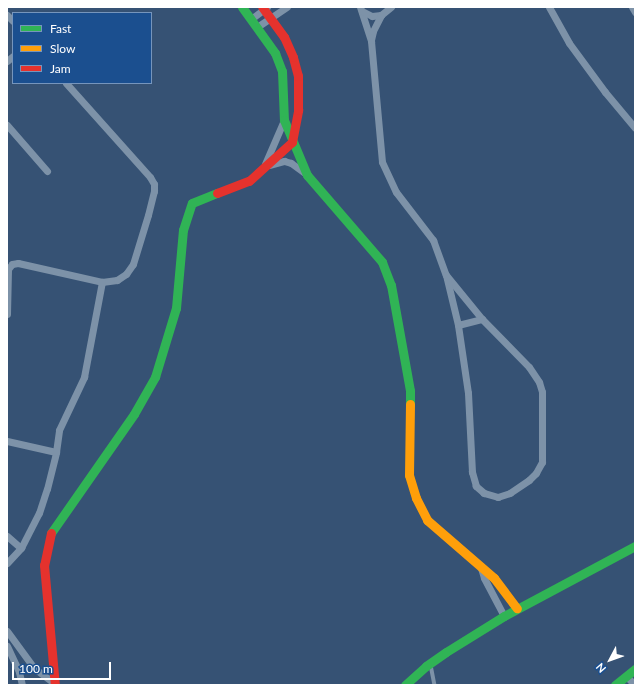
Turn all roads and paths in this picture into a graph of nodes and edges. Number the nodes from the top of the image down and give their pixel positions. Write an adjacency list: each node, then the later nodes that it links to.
1 (242, 7): 11 (street)
2 (287, 7): 10 (street)
3 (392, 7): 9 (street)
4 (549, 7): 17 (street)
5 (632, 7): 8 (street)
6 (264, 8): 10 (street); 11 (street)
7 (361, 9): 9 (street); 13 (street)
8 (635, 12)
9 (381, 15): 13 (street)
10 (270, 18): 12 (street); 18 (street)
11 (251, 19): 12 (street)
12 (257, 27): 15 (street)
13 (371, 40): 22 (street)
14 (67, 84): 23 (street)
15 (284, 120): 18 (street); 19 (street)
16 (7, 126): 20 (street)
17 (635, 128)
18 (292, 142): 19 (street); 21 (street)
19 (264, 168): 21 (street); 41 (street)
20 (47, 171)
21 (306, 175): 33 (street)
22 (446, 275): 25 (street); 26 (street)
23 (102, 282): 24 (street); 28 (street)
24 (7, 314)
25 (482, 319): 26 (street); 26 (street)
26 (458, 326)
27 (7, 441): 28 (street)
28 (56, 452): 31 (street)
29 (7, 536): 31 (street)
30 (635, 546): 34 (street)
31 (21, 548): 32 (street)
32 (7, 563)
33 (481, 568): 34 (street); 35 (street)
34 (517, 608): 35 (street)
35 (504, 616): 38 (street)
36 (7, 631): 41 (street)
37 (7, 646): 42 (street)
38 (431, 663): 43 (street); 44 (lane)
39 (635, 669): 40 (street)
40 (626, 676): 45 (street); 46 (street)
41 (55, 684)
42 (22, 685)
43 (405, 685)
44 (435, 685)
45 (615, 685)
46 (635, 685)

